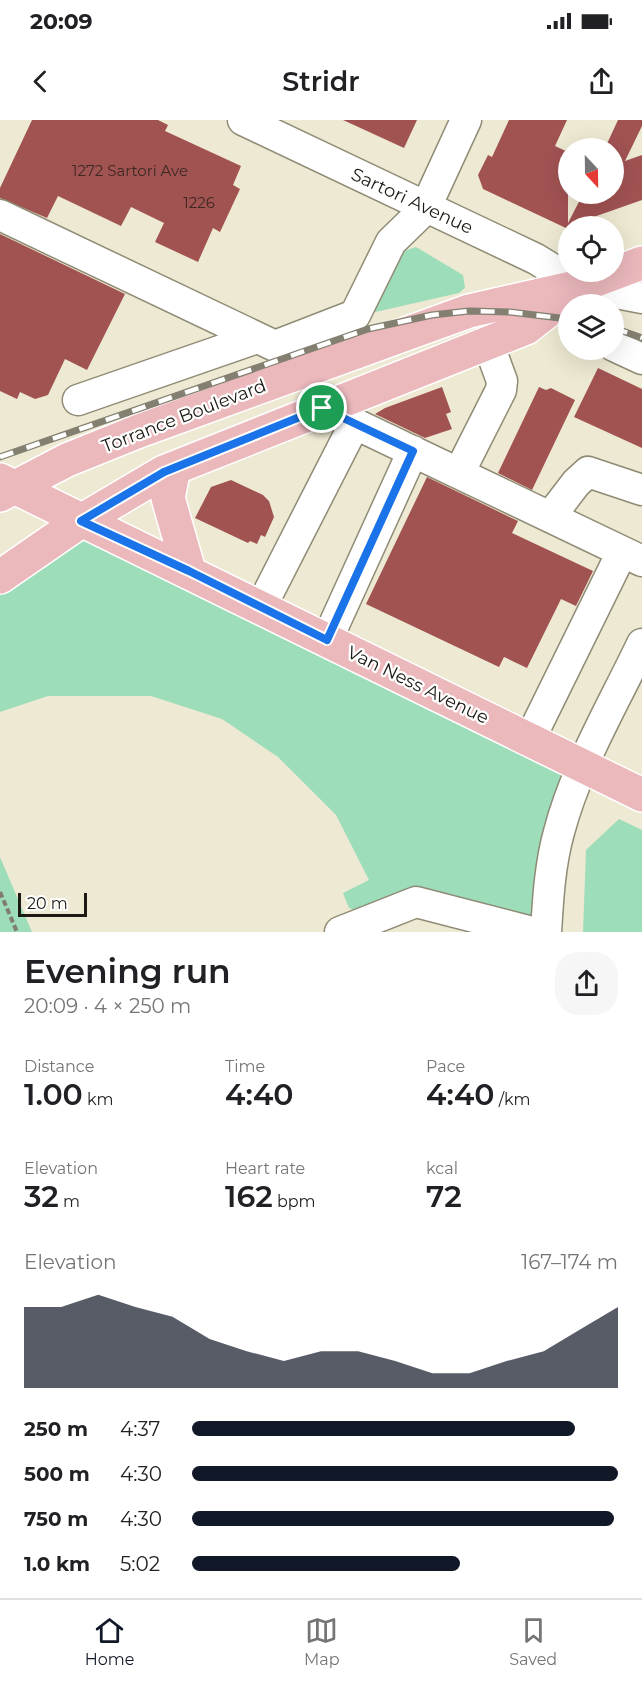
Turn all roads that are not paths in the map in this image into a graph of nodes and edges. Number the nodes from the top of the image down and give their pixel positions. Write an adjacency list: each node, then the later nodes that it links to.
1 (243, 120): 3 (street, Sartori Avenue)
2 (466, 120): 3 (street)
3 (425, 209): 6 (street, Sartori Avenue); 12 (street)
4 (0, 216): 12 (street)
5 (642, 263): 7 (main road, Torrance Boulevard)
6 (582, 294)
7 (585, 294)
8 (624, 297): 9 (street, Sartori Avenue)
9 (642, 298)
10 (558, 299): 22 (main road, Torrance Boulevard)
11 (558, 309): 13 (main road, Torrance Boulevard)
12 (257, 338): 16 (street)
13 (488, 343): 17 (main road, Torrance Boulevard); 21 (street)
14 (624, 351): 15 (street)
15 (642, 359)
16 (78, 400)
17 (322, 408): 18 (street); 20 (main road, Torrance Boulevard)
18 (355, 423): 19 (street); 29 (street)
19 (413, 451): 21 (street); 30 (street)
20 (174, 468): 25 (main road, Torrance Boulevard); 27 (main road)
21 (459, 473): 24 (street)
22 (4, 488): 25 (main road, Van Ness Avenue)
23 (642, 490): 24 (street)
24 (550, 517): 26 (street)
25 (81, 521): 27 (main road, Van Ness Avenue); 28 (main road, Torrance Boulevard)
26 (632, 557): 32 (street)
27 (189, 571): 29 (main road, Van Ness Avenue)
28 (0, 577)
29 (261, 607): 30 (main road, Van Ness Avenue)
30 (327, 640): 32 (main road, Van Ness Avenue)
31 (642, 644): 33 (street)
32 (530, 741): 33 (main road, Van Ness Avenue)
33 (583, 768): 34 (main road, Van Ness Avenue); 37 (street)
34 (642, 795)
35 (340, 932): 36 (street)
36 (532, 932)
37 (546, 932)

